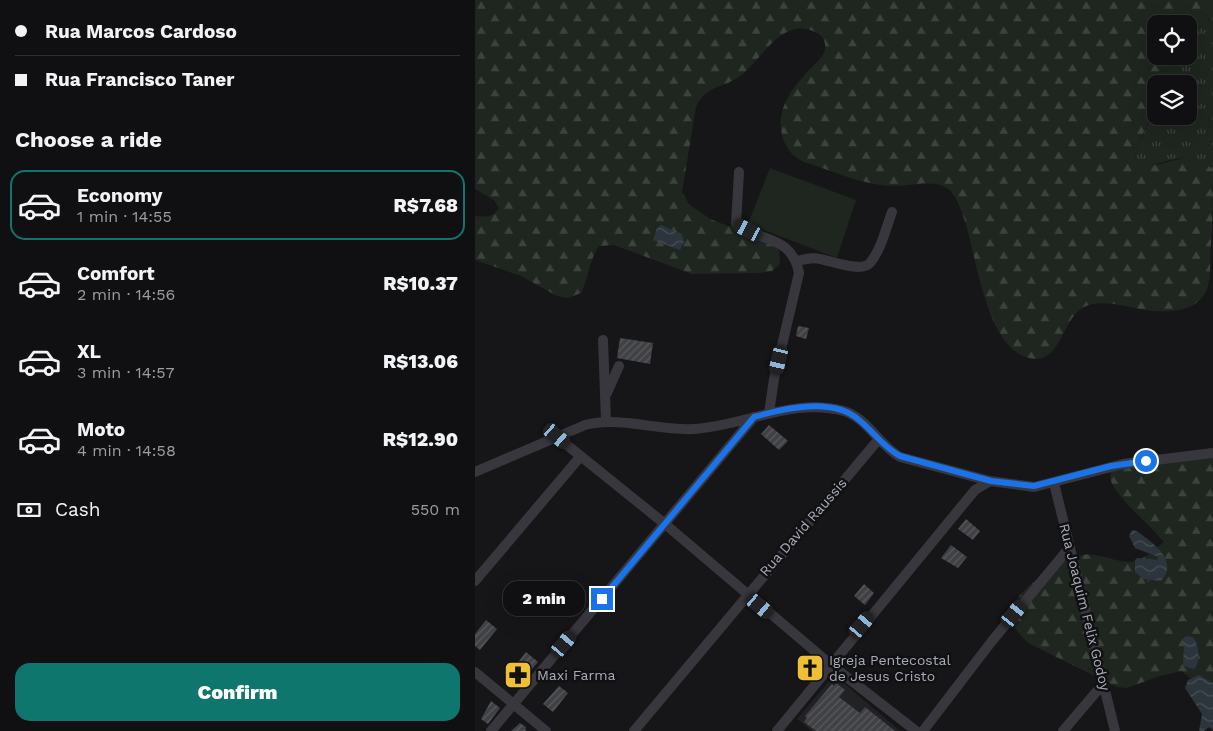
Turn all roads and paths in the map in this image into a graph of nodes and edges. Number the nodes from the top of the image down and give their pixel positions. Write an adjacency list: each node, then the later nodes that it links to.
1 (739, 172): 3 (street)
2 (892, 212): 3 (street)
3 (797, 261): 7 (street)
4 (603, 340): 6 (street)
5 (619, 366): 6 (street)
6 (606, 393): 9 (street)
7 (769, 413): 8 (street); 11 (street)
8 (754, 417): 9 (street); 17 (street)
9 (606, 421): 10 (street)
10 (557, 436): 13 (street); 14 (street)
11 (878, 440): 15 (street); 22 (street, Rua David Raussis)
12 (1213, 453): 16 (street)
13 (580, 457): 17 (street); 20 (street)
14 (475, 472)
15 (991, 481): 16 (street); 23 (street)
16 (1054, 483): 18 (street, Rua Joaquim Felix Godoy)
17 (665, 524): 22 (street); 26 (street)
18 (1070, 547): 25 (street, Rua Joaquim Felix Godoy); 32 (street)
19 (1150, 572): 21 (path)
20 (475, 582)
21 (1148, 582)
22 (746, 594): 23 (street); 29 (street, Rua David Raussis)
23 (830, 664): 30 (street); 31 (street)
24 (475, 672): 26 (street)
25 (1103, 684): 33 (street); 34 (street, Rua Joaquim Felix Godoy)
26 (513, 704): 27 (street); 28 (street)
27 (491, 731)
28 (546, 731)
29 (634, 731)
30 (777, 731)
31 (916, 731)
32 (923, 731)
33 (1063, 731)
34 (1115, 731)

